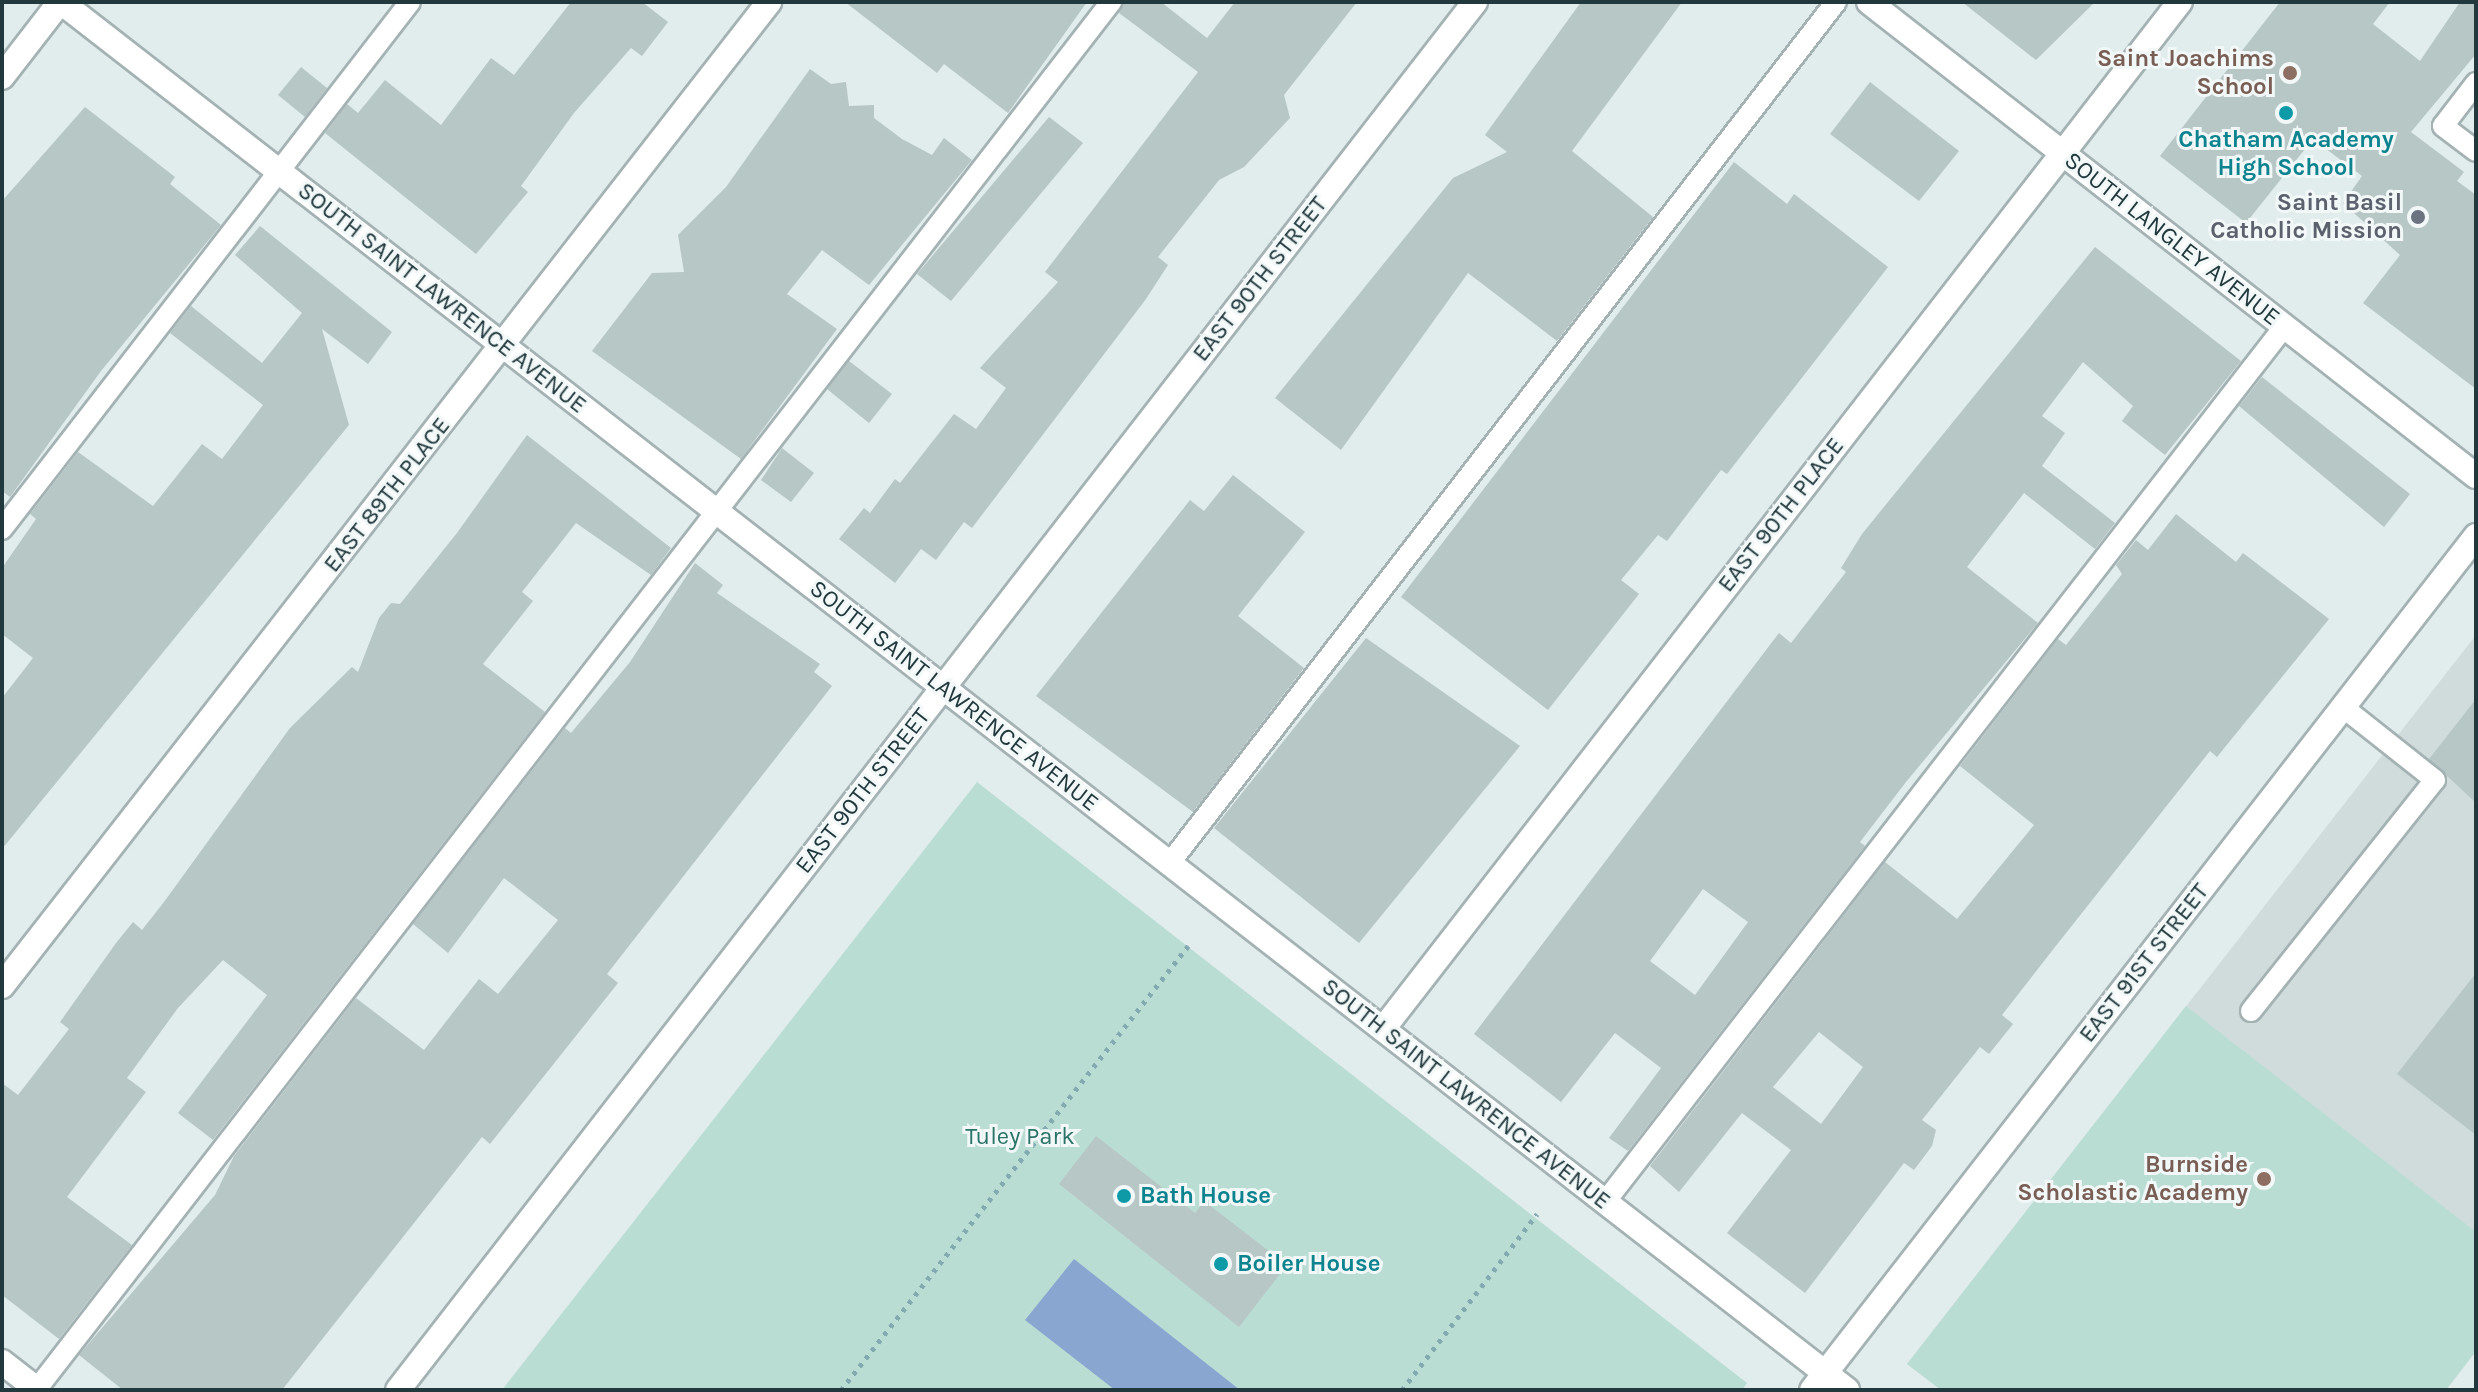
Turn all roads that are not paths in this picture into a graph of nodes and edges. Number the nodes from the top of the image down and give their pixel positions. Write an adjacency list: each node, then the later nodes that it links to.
1 (60, 2): 9 (street); 13 (street, SOUTH SAINT LAWRENCE AVENUE)
2 (410, 2): 13 (lane)
3 (769, 2): 15 (street, EAST 89TH PLACE)
4 (1111, 2): 17 (lane)
5 (1475, 2): 20 (street, EAST 90TH STREET)
6 (1836, 2): 22 (lane)
7 (1869, 2): 12 (street, SOUTH LANGLEY AVENUE)
8 (2180, 2): 12 (street, EAST 90TH PLACE)
9 (2, 77)
10 (2476, 83): 11 (lane)
11 (2476, 151)
12 (2061, 153): 14 (street, SOUTH LANGLEY AVENUE); 25 (street, EAST 90TH PLACE)
13 (279, 171): 15 (street, SOUTH SAINT LAWRENCE AVENUE); 18 (lane)
14 (2284, 327): 16 (street, SOUTH LANGLEY AVENUE); 26 (lane)
15 (503, 345): 17 (street, SOUTH SAINT LAWRENCE AVENUE); 23 (street, EAST 89TH PLACE)
16 (2476, 476)
17 (716, 511): 20 (street, SOUTH SAINT LAWRENCE AVENUE); 29 (lane)
18 (2, 529)
19 (2476, 536): 21 (street, EAST 91ST STREET)
20 (943, 687): 22 (street, SOUTH SAINT LAWRENCE AVENUE); 30 (street, EAST 90TH STREET)
21 (2343, 707): 24 (lane); 28 (street, EAST 91ST STREET)
22 (1169, 864): 25 (street, SOUTH SAINT LAWRENCE AVENUE)
23 (2, 986)
24 (2251, 1011)
25 (1383, 1029): 26 (street, SOUTH SAINT LAWRENCE AVENUE)
26 (1605, 1202): 28 (street, SOUTH SAINT LAWRENCE AVENUE)
27 (2, 1362): 29 (street)
28 (1819, 1382): 31 (street, SOUTH SAINT LAWRENCE AVENUE)
29 (37, 1390)
30 (398, 1390)
31 (1847, 1390)

